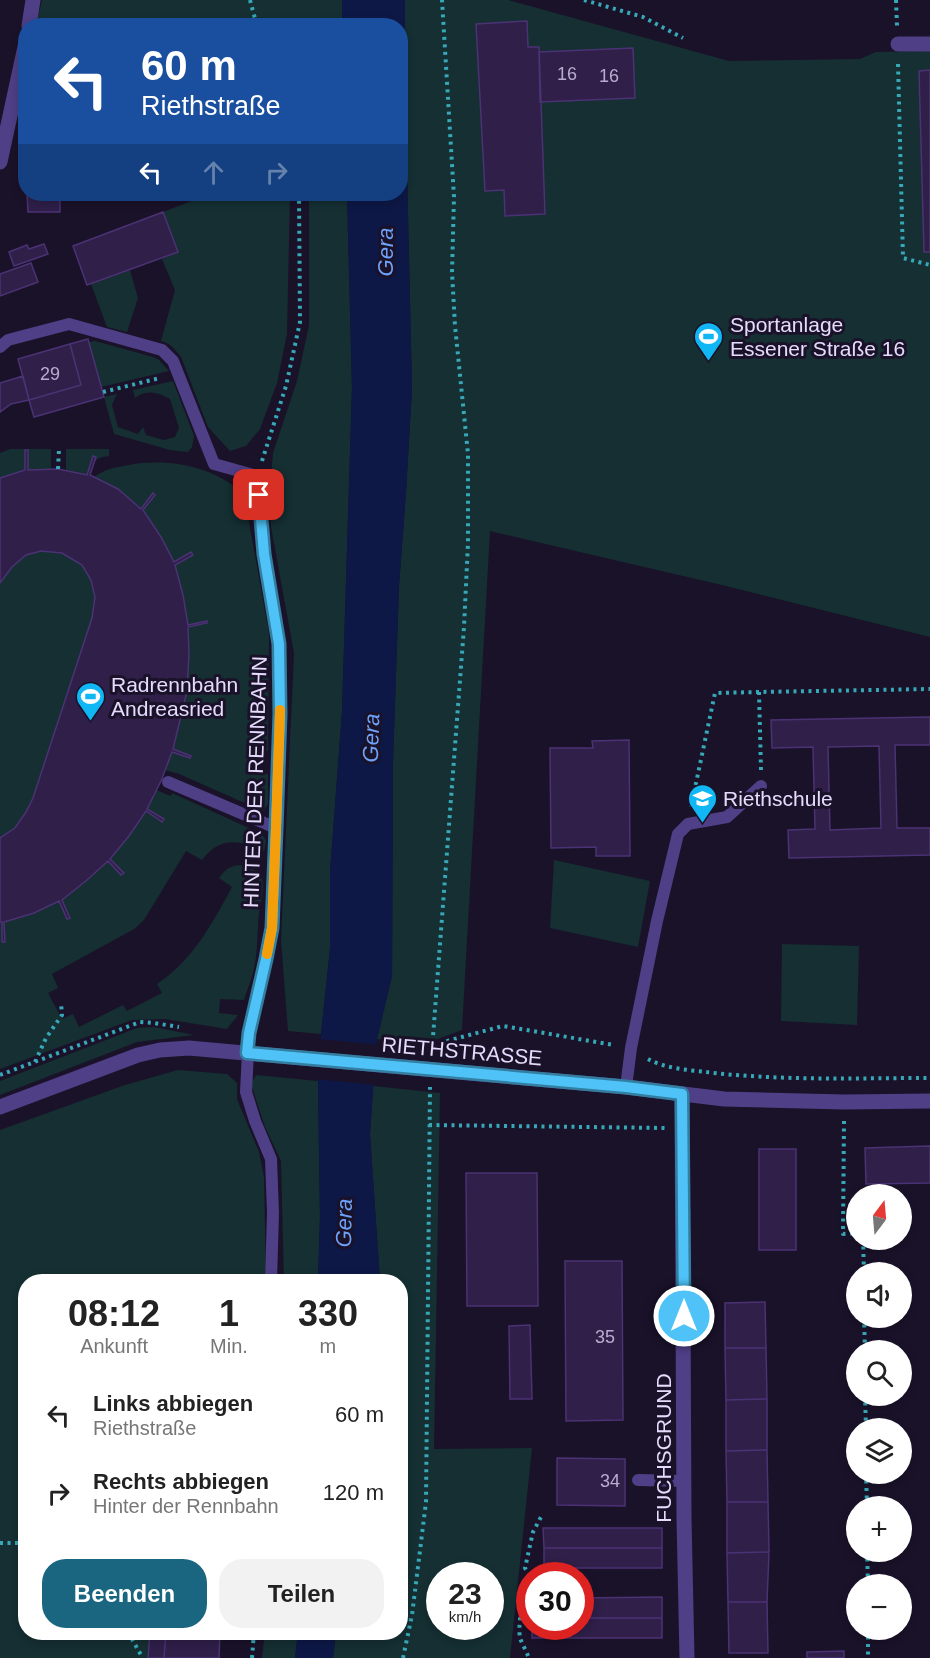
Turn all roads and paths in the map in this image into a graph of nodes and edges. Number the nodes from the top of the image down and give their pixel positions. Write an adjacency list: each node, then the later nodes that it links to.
1 (33, 0): 5 (street)
2 (250, 0): 6 (path)
3 (442, 0): 27 (path)
4 (584, 0): 7 (path)
5 (30, 18)
6 (255, 18)
7 (683, 38)
8 (898, 44): 9 (street); 13 (path)
9 (930, 44)
10 (18, 79): 11 (street)
11 (0, 162)
12 (299, 201): 19 (path)
13 (930, 265)
14 (0, 347): 15 (lane)
15 (178, 374): 16 (path); 19 (lane)
16 (103, 392)
17 (59, 449): 18 (path)
18 (58, 469)
19 (257, 476): 25 (lane, HINTER DER RENNBAHN)
20 (930, 689): 21 (path)
21 (759, 692): 23 (path); 24 (path)
22 (168, 782): 25 (lane)
23 (761, 786): 24 (lane)
24 (688, 824): 28 (lane)
25 (276, 828): 29 (lane, HINTER DER RENNBAHN)
26 (60, 1003): 30 (path)
27 (432, 1045): 28 (path); 31 (path)
28 (631, 1048): 32 (path); 33 (lane)
29 (247, 1053): 31 (street, RIETHSTRASSE); 37 (street, RIETHSTRASSE); 41 (lane, HINTER DER RENNBAHN)
30 (35, 1062)
31 (423, 1068): 33 (street, RIETHSTRASSE); 38 (path)
32 (930, 1078)
33 (626, 1087): 34 (street, RIETHSTRASSE)
34 (682, 1094): 36 (street, RIETHSTRASSE); 39 (street, FUCHSGRUND)
35 (930, 1101): 36 (street, RIETHSTRASSE)
36 (844, 1102): 40 (path)
37 (0, 1107)
38 (429, 1125): 39 (path); 48 (path)
39 (683, 1128): 43 (street, FUCHSGRUND)
40 (846, 1234)
41 (272, 1274)
42 (638, 1480): 43 (lane)
43 (684, 1481): 58 (street, FUCHSGRUND)
44 (541, 1517): 47 (path)
45 (0, 1543): 46 (path)
46 (18, 1543)
47 (526, 1562)
48 (408, 1634)
49 (132, 1640): 54 (path)
50 (254, 1640): 56 (path)
51 (407, 1640): 57 (path)
52 (521, 1640): 55 (path)
53 (868, 1640): 59 (path)
54 (141, 1656)
55 (528, 1656)
56 (252, 1658)
57 (403, 1658)
58 (687, 1658)
59 (868, 1658)

